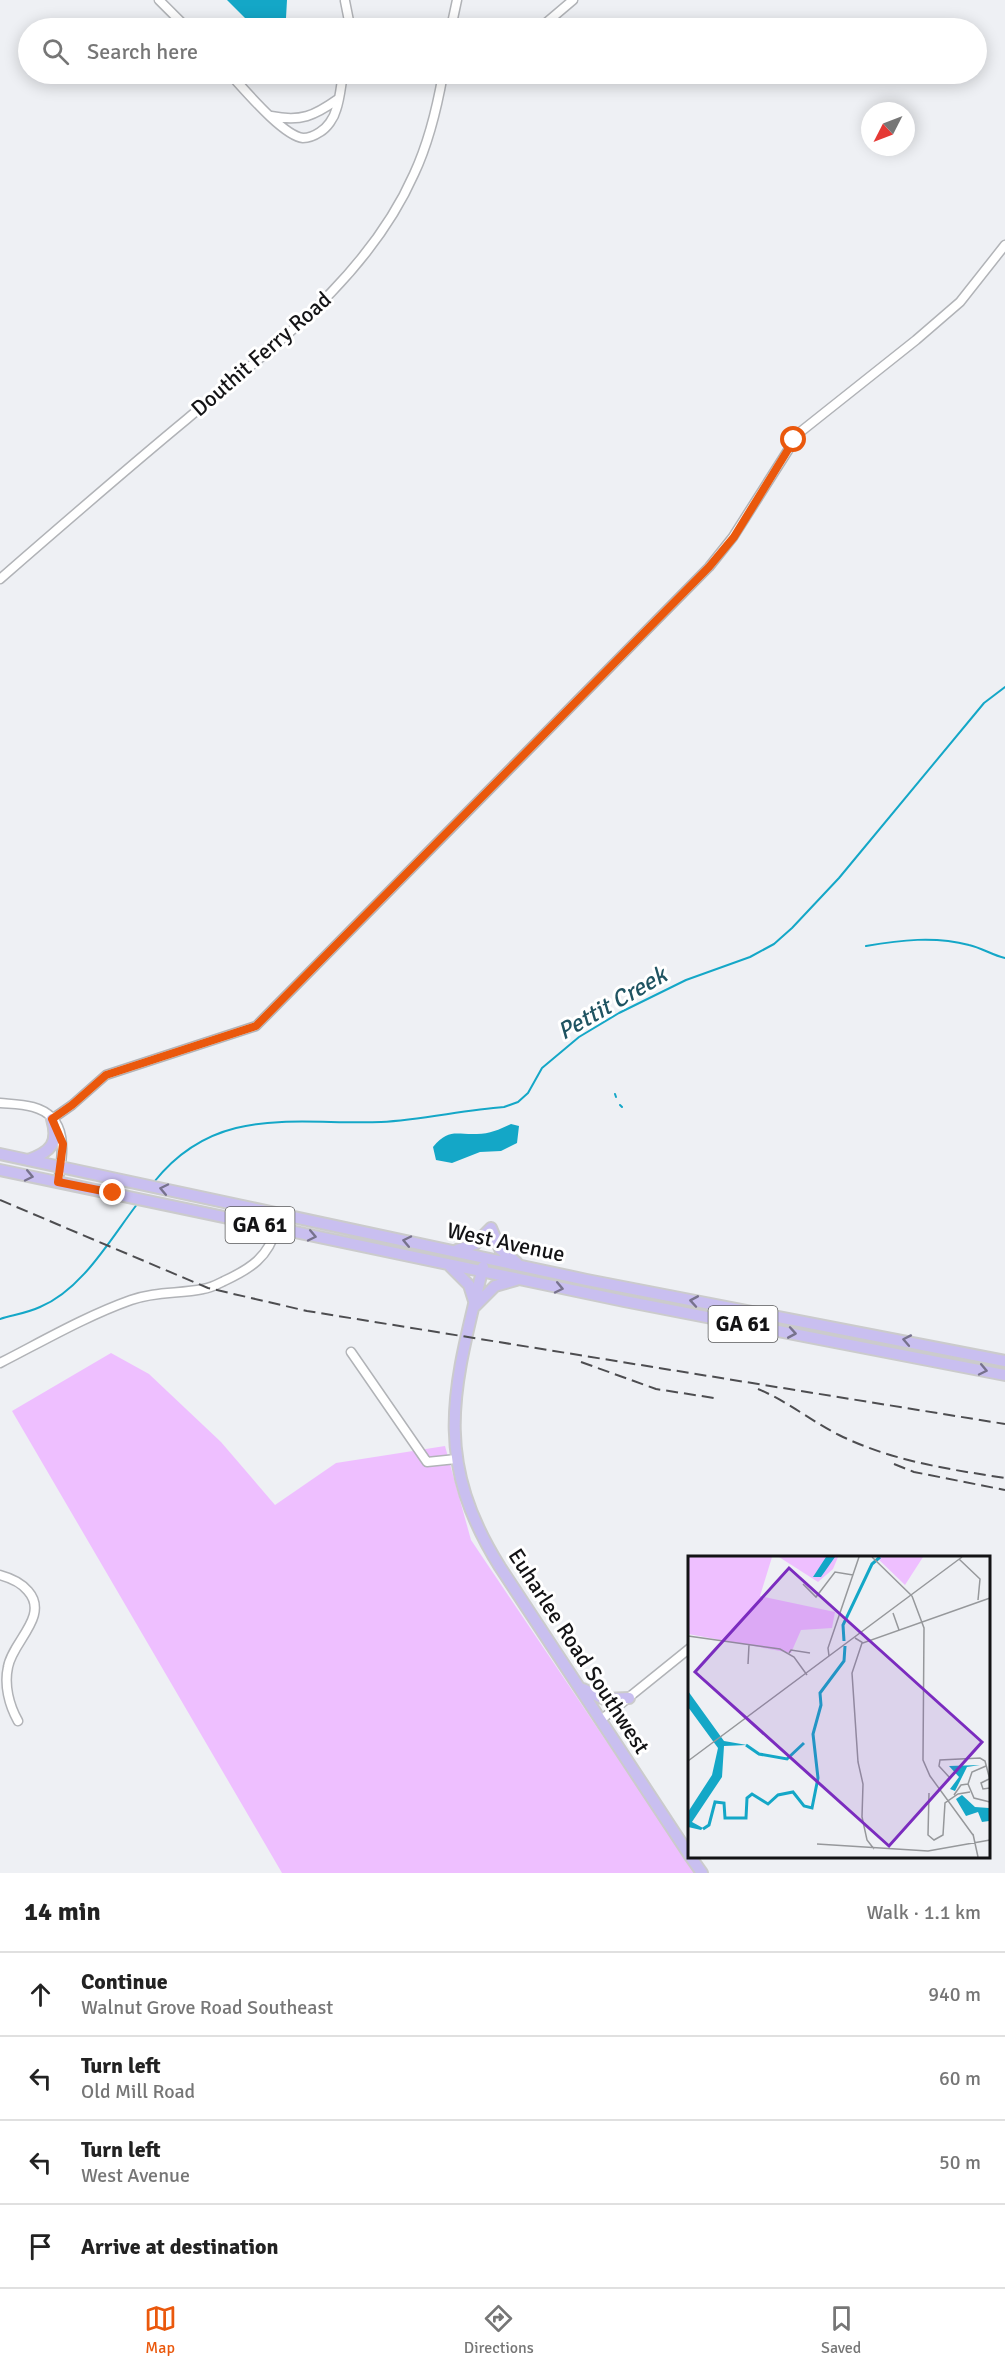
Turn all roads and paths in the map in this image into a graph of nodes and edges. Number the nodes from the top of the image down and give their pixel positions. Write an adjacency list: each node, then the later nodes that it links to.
1 (159, 0): 5 (street)
2 (456, 0): 7 (street)
3 (573, 0): 8 (street)
4 (345, 1): 6 (street)
5 (177, 18)
6 (348, 18)
7 (453, 18)
8 (552, 18)
9 (240, 84): 13 (street)
10 (341, 84): 12 (street)
11 (441, 84): 15 (street, Douthit Ferry Road)
12 (338, 99): 13 (street); 13 (street)
13 (271, 116)
14 (1005, 245): 17 (street)
15 (0, 579)
16 (0, 1103): 17 (street)
17 (52, 1119): 19 (main road); 20 (street)
18 (0, 1154): 19 (main road, West Avenue / GA 61)
19 (27, 1160): 20 (main road, West Avenue / GA 61)
20 (60, 1167): 22 (street); 24 (main road, West Avenue / GA 61, one-way to 20)
21 (0, 1170): 22 (main road, West Avenue / GA 61, one-way to 22)
22 (58, 1182): 23 (main road, West Avenue / GA 61)
23 (276, 1228): 26 (main road, West Avenue / GA 61, one-way to 26); 33 (street)
24 (453, 1251): 25 (main road, West Avenue / GA 61); 27 (main road)
25 (485, 1258): 27 (main road, West Avenue / GA 61); 28 (main road, Euharlee Road Southwest)
26 (447, 1264): 28 (main road, West Avenue / GA 61); 30 (main road)
27 (523, 1266): 32 (main road, West Avenue / GA 61, one-way to 27)
28 (482, 1271): 29 (main road, West Avenue / GA 61); 30 (main road, Euharlee Road Southwest)
29 (519, 1279): 30 (main road); 34 (main road, West Avenue / GA 61, one-way to 34)
30 (473, 1305): 35 (main road, Euharlee Road Southwest)
31 (351, 1352): 35 (street)
32 (1005, 1361)
33 (0, 1363)
34 (1005, 1375)
35 (456, 1459): 38 (main road, Euharlee Road Southwest)
36 (0, 1575): 41 (street)
37 (688, 1650): 39 (street)
38 (580, 1687): 39 (main road); 40 (main road, Euharlee Road Southwest)
39 (629, 1698): 40 (street)
40 (602, 1719): 42 (main road, Euharlee Road Southwest)
41 (18, 1721)
42 (688, 1853)
43 (691, 1858): 44 (main road, Euharlee Road Southwest)
44 (702, 1873)

